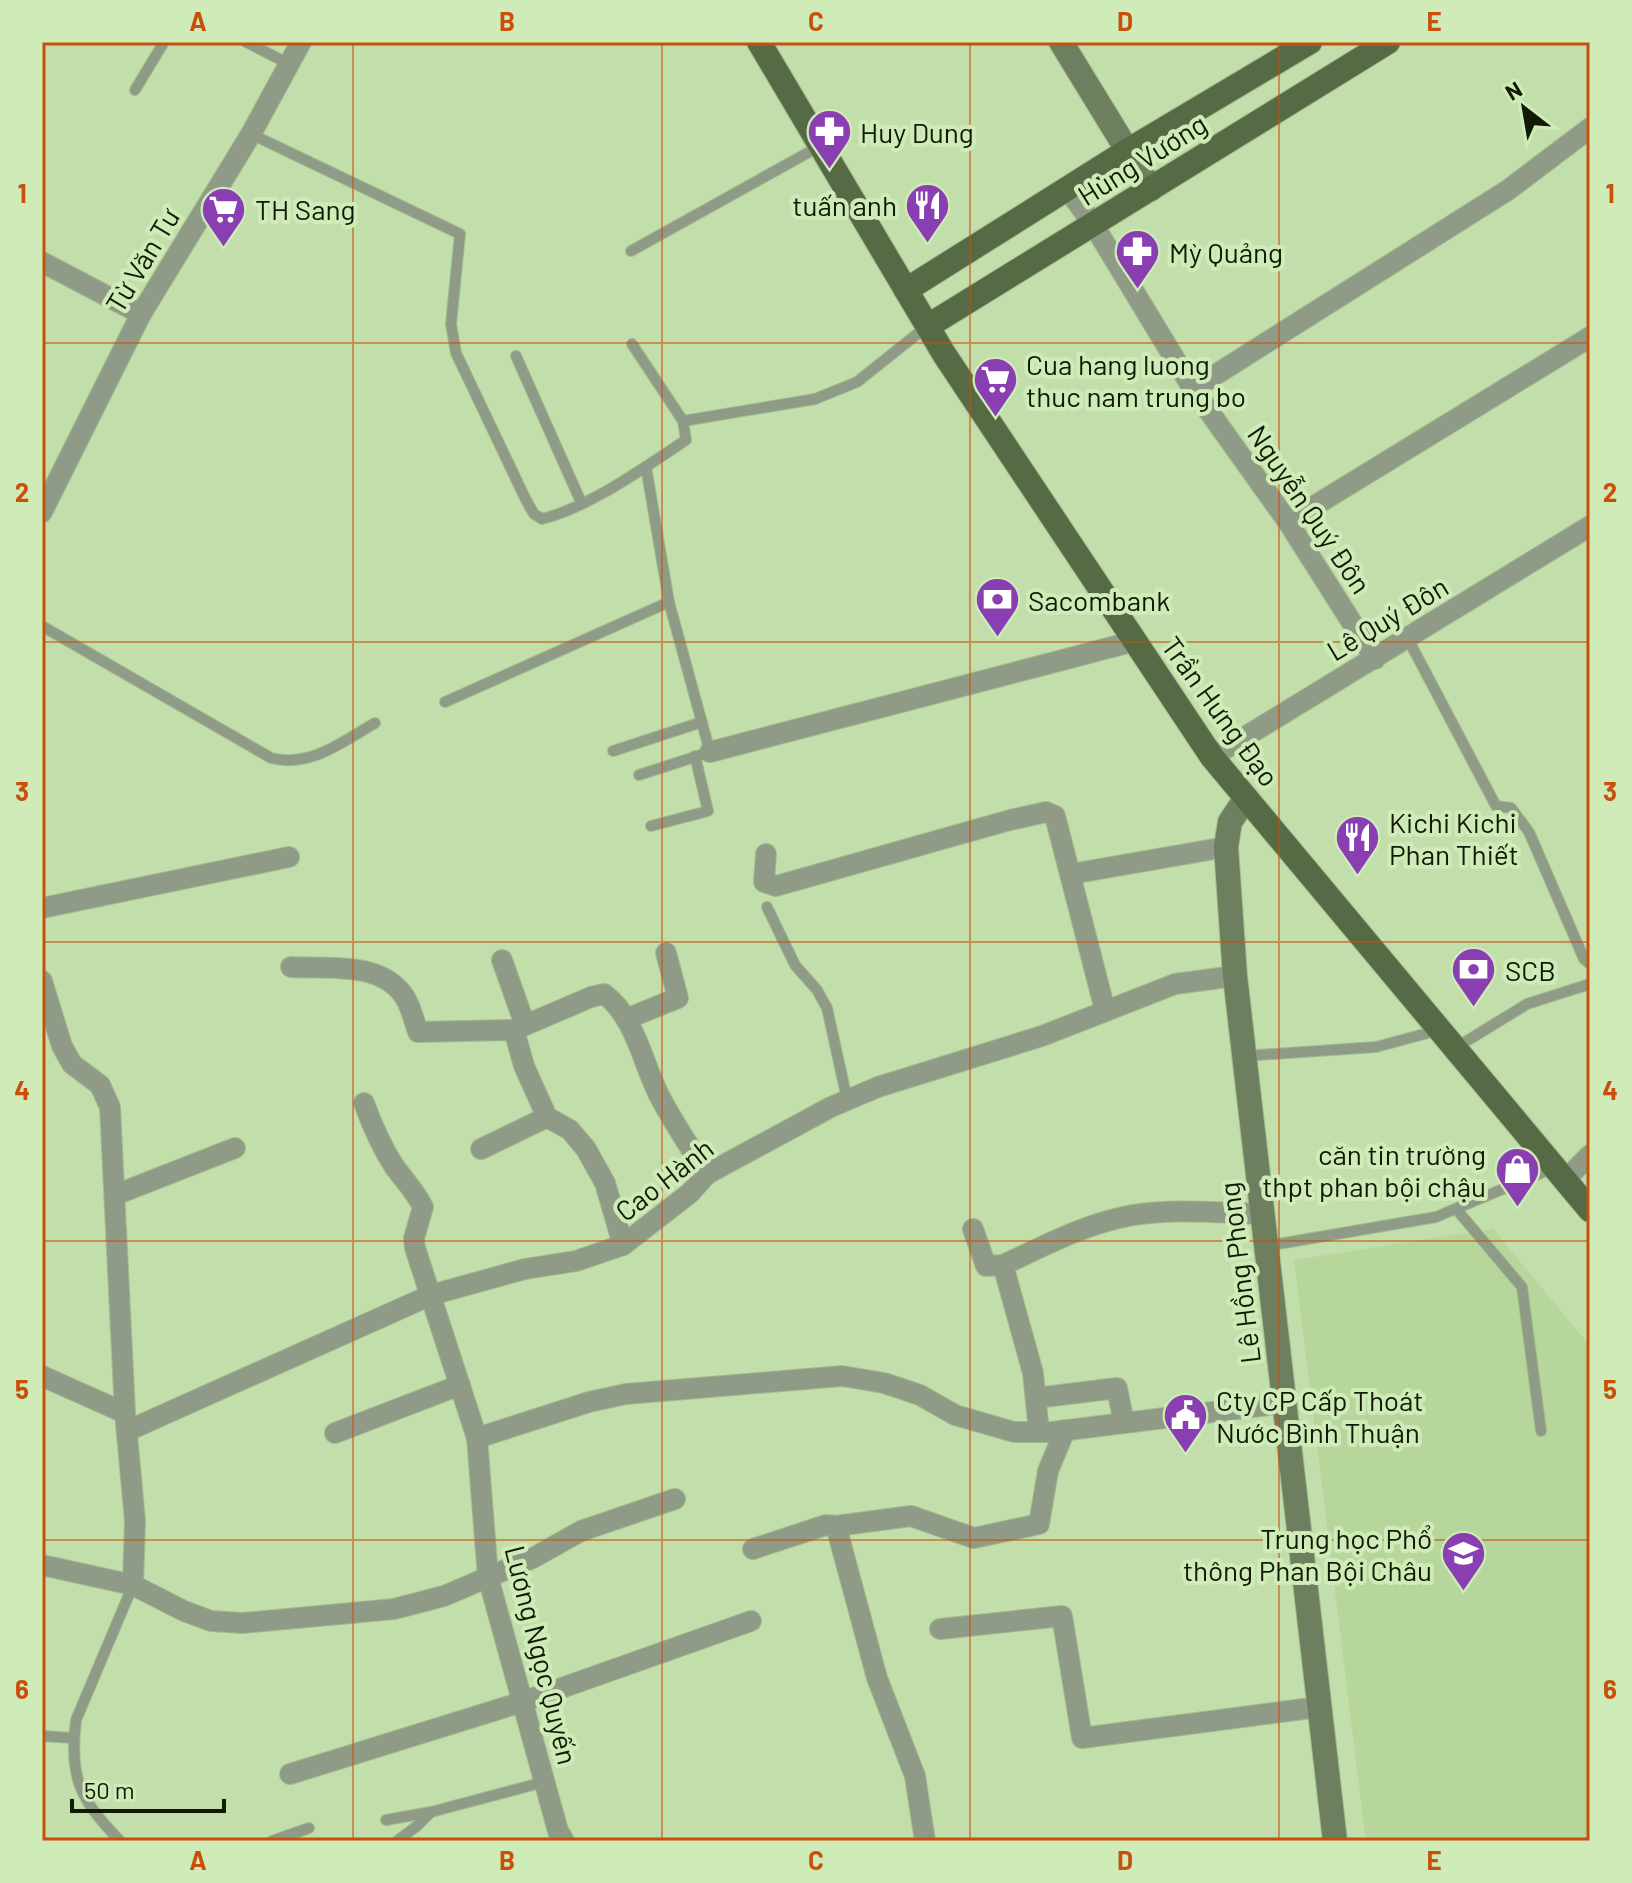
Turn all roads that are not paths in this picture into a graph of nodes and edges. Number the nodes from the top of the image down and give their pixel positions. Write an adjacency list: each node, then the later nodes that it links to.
1 (164, 42): 9 (lane)
2 (246, 42): 8 (lane)
3 (301, 42): 8 (street, Từ Văn Tư)
4 (759, 42): 12 (main road, Trần Hưng Đạo)
5 (1061, 42): 13 (main road)
6 (1310, 42): 13 (main road, Hùng Vương)
7 (1388, 42): 14 (main road, Hùng Vương)
8 (289, 64): 11 (street, Từ Văn Tư)
9 (135, 90)
10 (1590, 128): 25 (street)
11 (251, 134): 20 (street, Từ Văn Tư); 28 (lane)
12 (820, 146): 17 (lane); 19 (main road, Trần Hưng Đạo)
13 (1127, 151): 14 (main road); 15 (main road, Hùng Vương)
14 (1151, 189): 16 (main road, Hùng Vương)
15 (1068, 190): 16 (street, Nguyễn Quý Đôn); 19 (main road, Hùng Vương)
16 (1093, 224): 21 (main road, Hùng Vương); 25 (street, Nguyễn Quý Đôn)
17 (631, 251)
18 (42, 262): 20 (street)
19 (906, 290): 21 (main road, Trần Hưng Đạo)
20 (141, 314): 29 (street, Từ Văn Tư)
21 (928, 326): 26 (lane); 35 (main road, Trần Hưng Đạo)
22 (1590, 337): 30 (street)
23 (632, 344): 26 (lane)
24 (516, 356): 28 (lane)
25 (1193, 389): 30 (street, Nguyễn Quý Đôn)
26 (683, 421): 27 (lane)
27 (646, 467): 28 (lane); 32 (lane)
28 (581, 502)
29 (42, 512)
30 (1288, 522): 36 (street, Nguyễn Quý Đôn)
31 (1590, 526): 34 (street, Lê Quý Đôn)
32 (669, 602): 37 (lane); 38 (lane)
33 (42, 626): 39 (lane)
34 (1408, 639): 36 (street, Lê Quý Đôn); 54 (lane)
35 (1135, 641): 41 (street); 42 (main road, Trần Hưng Đạo)
36 (1375, 659): 42 (street, Lê Quý Đôn)
37 (445, 702)
38 (702, 722): 40 (lane); 41 (lane)
39 (375, 723)
40 (613, 751)
41 (703, 754): 43 (lane); 45 (lane)
42 (1212, 757): 44 (main road, Trần Hưng Đạo)
43 (639, 775)
44 (1246, 798): 46 (main road, Lê Hồng Phong); 62 (main road, Trần Hưng Đạo)
45 (651, 826)
46 (1226, 847): 49 (street); 56 (main road, Lê Hồng Phong)
47 (766, 854): 49 (street)
48 (289, 857): 51 (street)
49 (1071, 874): 59 (street)
50 (767, 907): 64 (lane)
51 (42, 908)
52 (666, 953): 60 (street)
53 (502, 960): 61 (street)
54 (1590, 964)
55 (291, 967): 61 (street)
56 (1235, 976): 59 (street, Cao Hành); 63 (main road, Lê Hồng Phong)
57 (42, 981): 72 (street)
58 (1590, 984): 62 (lane)
59 (1105, 1010): 64 (street, Cao Hành)
60 (626, 1019): 61 (street); 70 (street)
61 (520, 1027): 66 (street)
62 (1447, 1039): 63 (lane); 71 (main road, Trần Hưng Đạo)
63 (1244, 1056): 75 (main road, Lê Hồng Phong)
64 (847, 1099): 70 (street, Cao Hành)
65 (364, 1103): 80 (street, Lương Ngọc Quyến)
66 (547, 1117): 68 (street); 77 (street)
67 (235, 1148): 72 (street)
68 (481, 1149)
69 (1590, 1155): 71 (street)
70 (707, 1174): 77 (street, Cao Hành)
71 (1560, 1174): 73 (lane); 74 (main road, Trần Hưng Đạo)
72 (115, 1195): 85 (street)
73 (1457, 1210): 78 (lane); 88 (lane)
74 (1590, 1210)
75 (1263, 1214): 78 (main road, Lê Hồng Phong); 79 (street)
76 (973, 1229): 79 (street)
77 (623, 1245): 80 (street, Cao Hành)
78 (1266, 1246): 84 (main road, Lê Hồng Phong)
79 (1003, 1265): 83 (street)
80 (431, 1295): 82 (street, Lương Ngọc Quyến); 85 (street, Cao Hành)
81 (42, 1376): 85 (street)
82 (460, 1385): 90 (street); 91 (street, Lương Ngọc Quyến)
83 (1036, 1398): 86 (street); 89 (street)
84 (1285, 1403): 86 (street); 101 (main road, Lê Hồng Phong)
85 (126, 1422): 97 (street)
86 (1124, 1423): 87 (street)
87 (1065, 1430): 89 (street); 93 (street)
88 (1541, 1431)
89 (1039, 1432): 91 (street)
90 (335, 1433)
91 (477, 1438): 96 (street, Lương Ngọc Quyến)
92 (675, 1499): 96 (street)
93 (836, 1526): 94 (street); 113 (street)
94 (753, 1549)
95 (42, 1565): 97 (street)
96 (488, 1577): 97 (street); 100 (street, Lương Ngọc Quyến)
97 (133, 1585): 103 (lane)
98 (751, 1621): 100 (street)
99 (940, 1629): 101 (street)
100 (522, 1702): 104 (street); 105 (street, Lương Ngọc Quyến)
101 (1319, 1707): 114 (main road, Lê Hồng Phong)
102 (42, 1736): 103 (lane)
103 (74, 1738): 109 (lane)
104 (290, 1774)
105 (544, 1782): 106 (lane); 112 (street, Lương Ngọc Quyến)
106 (431, 1812): 107 (lane); 111 (lane)
107 (386, 1820)
108 (309, 1828): 110 (lane)
109 (120, 1841)
110 (272, 1841)
111 (397, 1841)
112 (564, 1841)
113 (925, 1841)
114 (1335, 1841)

